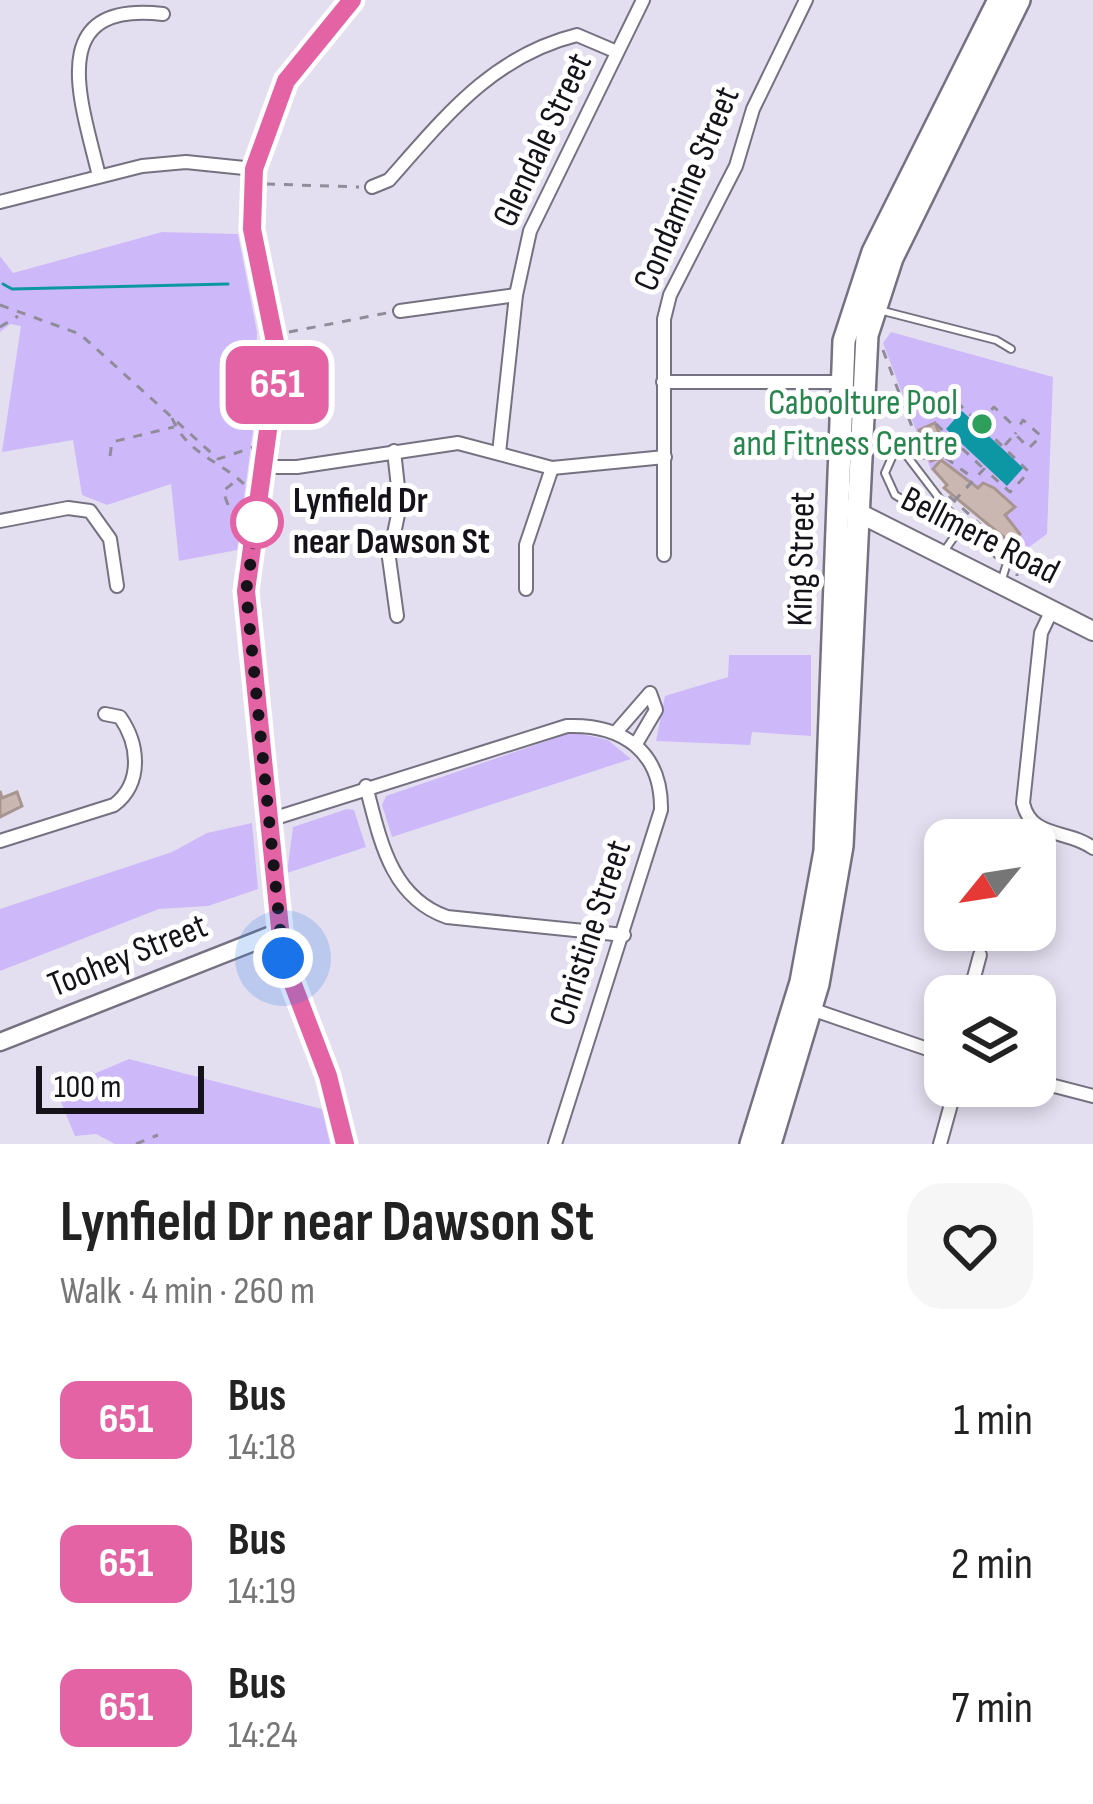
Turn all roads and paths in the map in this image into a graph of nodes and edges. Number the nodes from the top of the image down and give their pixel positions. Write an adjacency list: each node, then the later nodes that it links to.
1 (352, 0): 10 (street)
2 (643, 0): 7 (street, Glendale Street)
3 (806, 0): 24 (street, Condamine Street)
4 (998, 0): 8 (main road, King Street)
5 (1019, 0): 8 (main road, King Street)
6 (164, 14): 9 (street)
7 (617, 52): 11 (street); 13 (street, Glendale Street)
8 (923, 175): 15 (main road, King Street); 25 (main road, King Street)
9 (99, 176): 10 (street); 12 (street)
10 (259, 176): 11 (path); 19 (street)
11 (372, 188)
12 (0, 202)
13 (516, 295): 16 (street); 33 (street, Glendale Street)
14 (0, 305): 17 (path)
15 (874, 308): 21 (lane); 49 (main road, King Street)
16 (400, 311): 19 (path)
17 (20, 316): 18 (path); 26 (path)
18 (0, 327)
19 (276, 334): 30 (street)
20 (880, 343): 23 (path)
21 (1011, 349)
22 (875, 374): 23 (path)
23 (892, 374): 34 (path)
24 (664, 382): 25 (street); 36 (street, Condamine Street)
25 (839, 382): 49 (main road, King Street)
26 (172, 416): 28 (path); 38 (path)
27 (980, 423): 31 (path); 31 (path); 41 (path)
28 (176, 426): 35 (path); 38 (path)
29 (873, 435): 34 (path)
30 (269, 445): 38 (path); 39 (street)
31 (1004, 446): 41 (path)
32 (394, 451): 33 (street); 39 (street); 59 (street)
33 (499, 453): 40 (street)
34 (922, 453): 44 (path)
35 (110, 456)
36 (665, 458): 40 (street); 54 (street, Condamine Street)
37 (946, 458): 43 (path)
38 (218, 459): 42 (path)
39 (266, 467): 65 (street)
40 (552, 468): 57 (street)
41 (984, 470): 43 (path)
42 (239, 479): 45 (path); 48 (path)
43 (974, 479): 47 (path)
44 (932, 480)
45 (250, 489)
46 (943, 490): 47 (path)
47 (954, 501): 55 (path)
48 (228, 505)
49 (846, 506): 53 (main road, Bellmere Road); 72 (main road, King Street); 82 (main road, King Street)
50 (949, 511): 50 (lane); 52 (lane)
51 (0, 521): 56 (street)
52 (963, 524): 53 (lane); 55 (lane)
53 (943, 554): 55 (main road, Bellmere Road)
54 (664, 555)
55 (1009, 580): 58 (main road, Bellmere Road)
56 (117, 586)
57 (526, 589)
58 (1052, 610): 60 (main road, Bellmere Road); 67 (street)
59 (397, 616)
60 (1093, 631)
61 (105, 714): 66 (street)
62 (617, 731): 63 (street, Christine Street); 63 (street); 64 (street)
63 (635, 744): 69 (street, Christine Street)
64 (366, 786): 65 (street); 69 (street)
65 (269, 820): 68 (street)
66 (0, 841)
67 (1093, 848)
68 (279, 932): 73 (street, Toohey Street); 80 (street)
69 (624, 935): 81 (street, Christine Street)
70 (980, 955): 71 (street)
71 (975, 975)
72 (812, 1009): 74 (street); 83 (main road, King Street)
73 (0, 1042)
74 (924, 1048)
75 (1056, 1086): 76 (street)
76 (1093, 1096)
77 (950, 1107): 84 (street)
78 (158, 1135): 79 (path)
79 (136, 1144)
80 (345, 1144)
81 (555, 1144)
82 (751, 1144)
83 (770, 1144)
84 (940, 1144)

